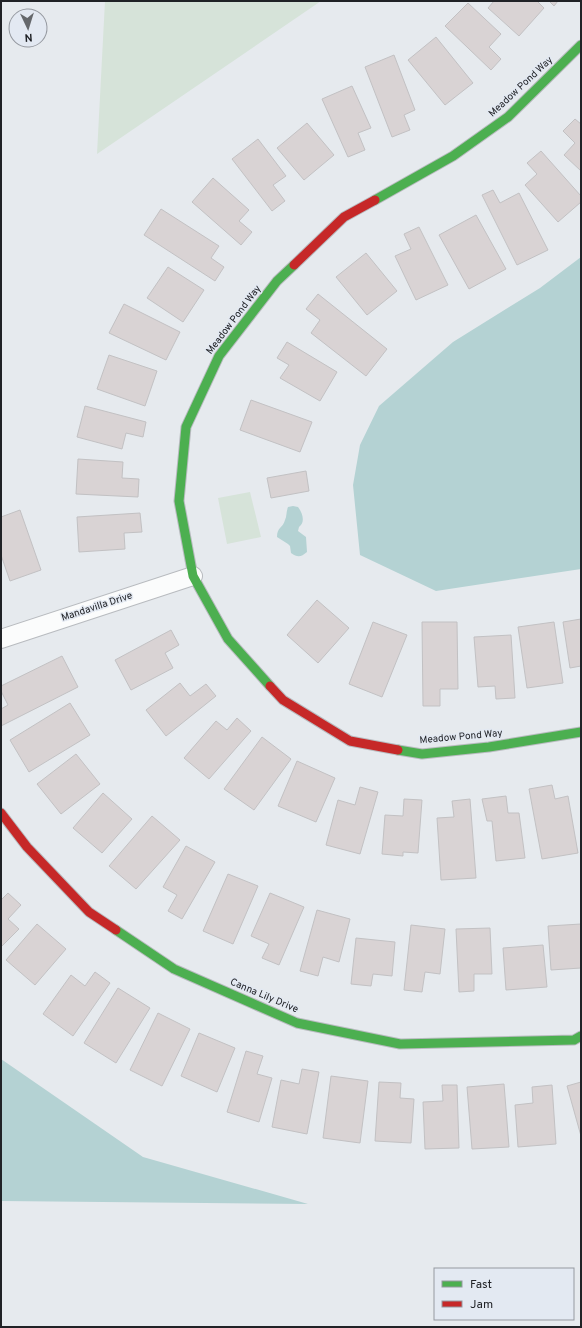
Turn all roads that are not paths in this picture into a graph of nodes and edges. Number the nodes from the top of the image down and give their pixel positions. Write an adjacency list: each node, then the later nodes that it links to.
1 (581, 45): 2 (street, Meadow Pond Way)
2 (193, 576): 3 (street, Mandavilla Drive); 4 (street, Meadow Pond Way)
3 (1, 639)
4 (581, 732)
5 (1, 813): 6 (street, Canna Lily Drive)
6 (581, 1036)

